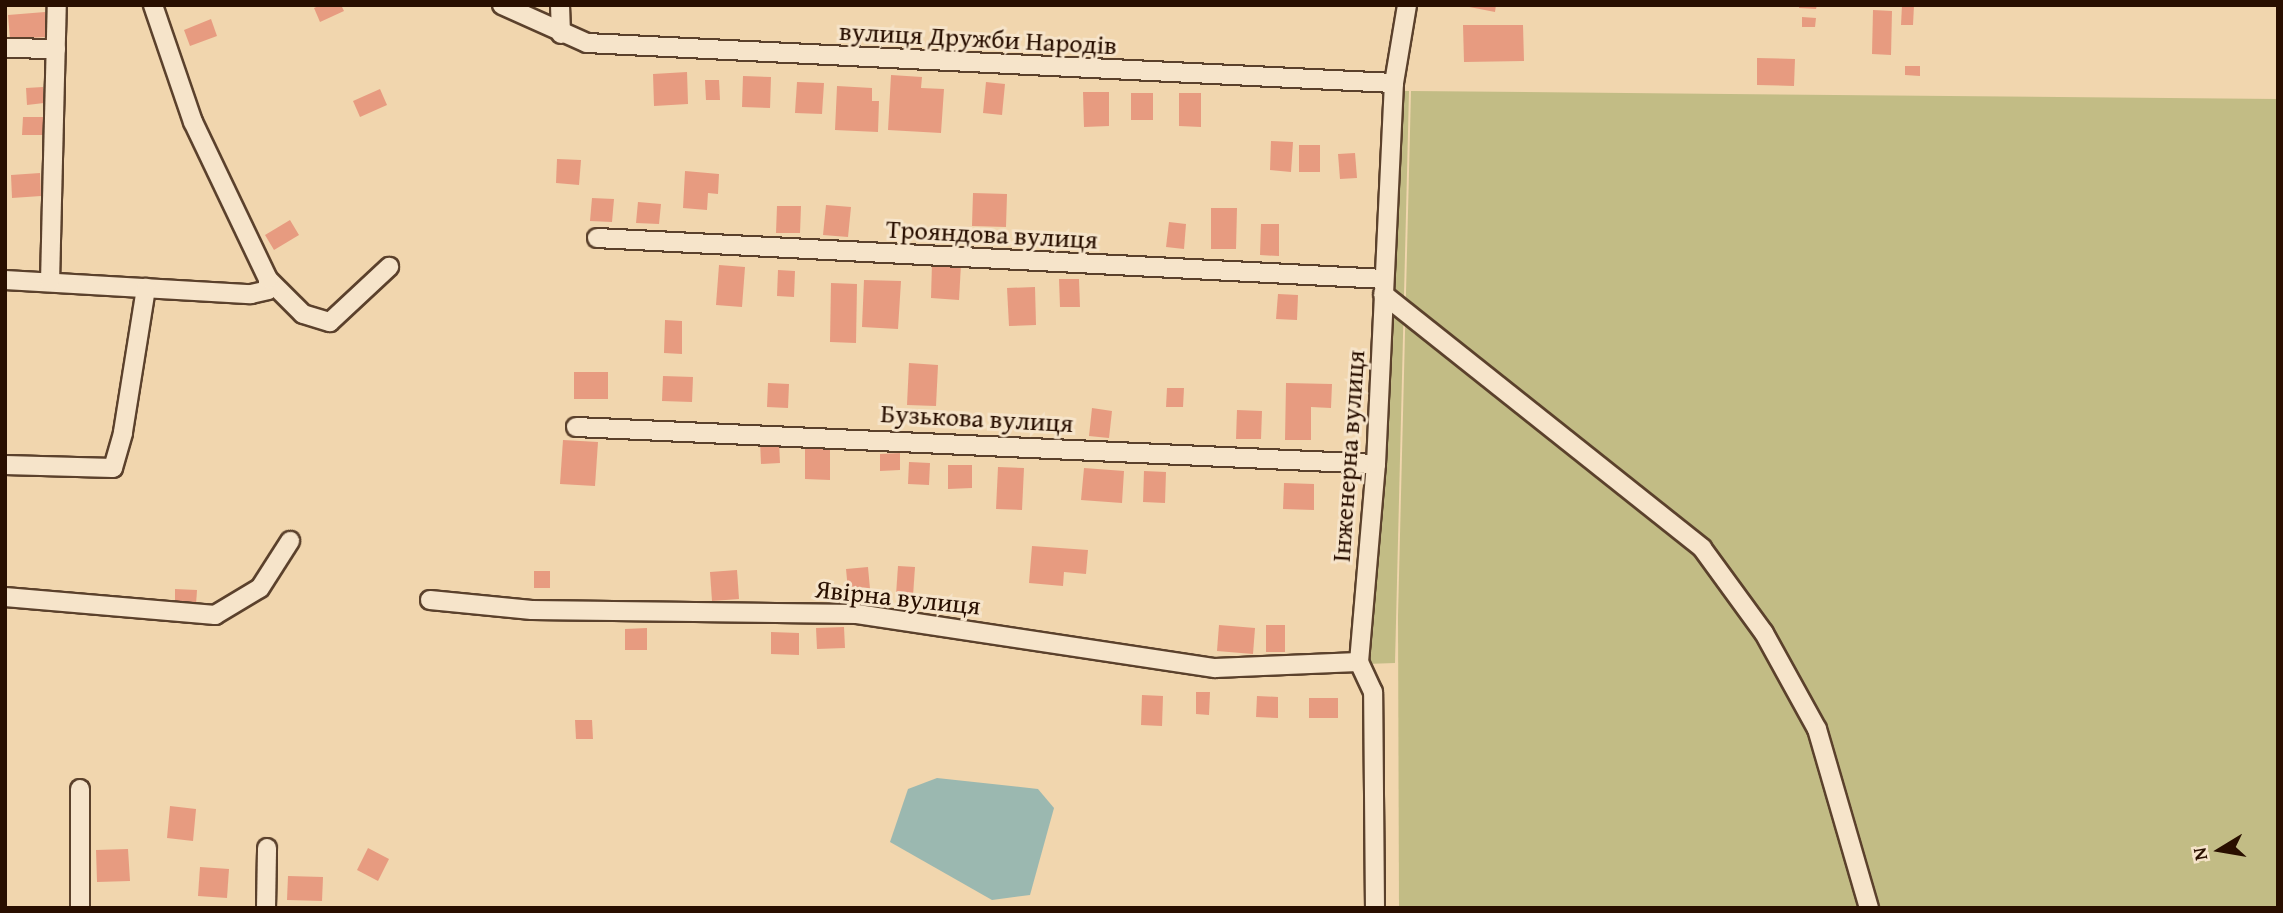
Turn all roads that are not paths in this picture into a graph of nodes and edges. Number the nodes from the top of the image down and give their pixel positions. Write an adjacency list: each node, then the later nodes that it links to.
1 (57, 5): 8 (street)
2 (153, 5): 12 (street)
3 (502, 5): 6 (street, вулиця Дружби Народів)
4 (560, 5): 6 (street)
5 (1406, 5): 9 (street, Інженерна вулиця)
6 (561, 34): 9 (street, вулиця Дружби Народів)
7 (5, 48): 8 (street)
8 (56, 49): 14 (street)
9 (1394, 83): 15 (street, Інженерна вулиця)
10 (597, 238): 15 (street, Трояндова вулиця)
11 (389, 267): 12 (street)
12 (268, 278): 16 (street)
13 (5, 280): 14 (street)
14 (50, 282): 16 (street)
15 (1384, 286): 18 (street, Інженерна вулиця); 29 (street)
16 (146, 288): 19 (street)
17 (576, 427): 18 (street, Бузькова вулиця)
18 (1376, 464): 23 (street, Інженерна вулиця)
19 (5, 465)
20 (290, 541): 21 (street)
21 (5, 597)
22 (430, 600): 23 (street, Явірна вулиця)
23 (1359, 662): 28 (street, Інженерна вулиця)
24 (80, 789): 26 (street)
25 (267, 848): 27 (street)
26 (80, 908)
27 (266, 908)
28 (1375, 908)
29 (1869, 908)

